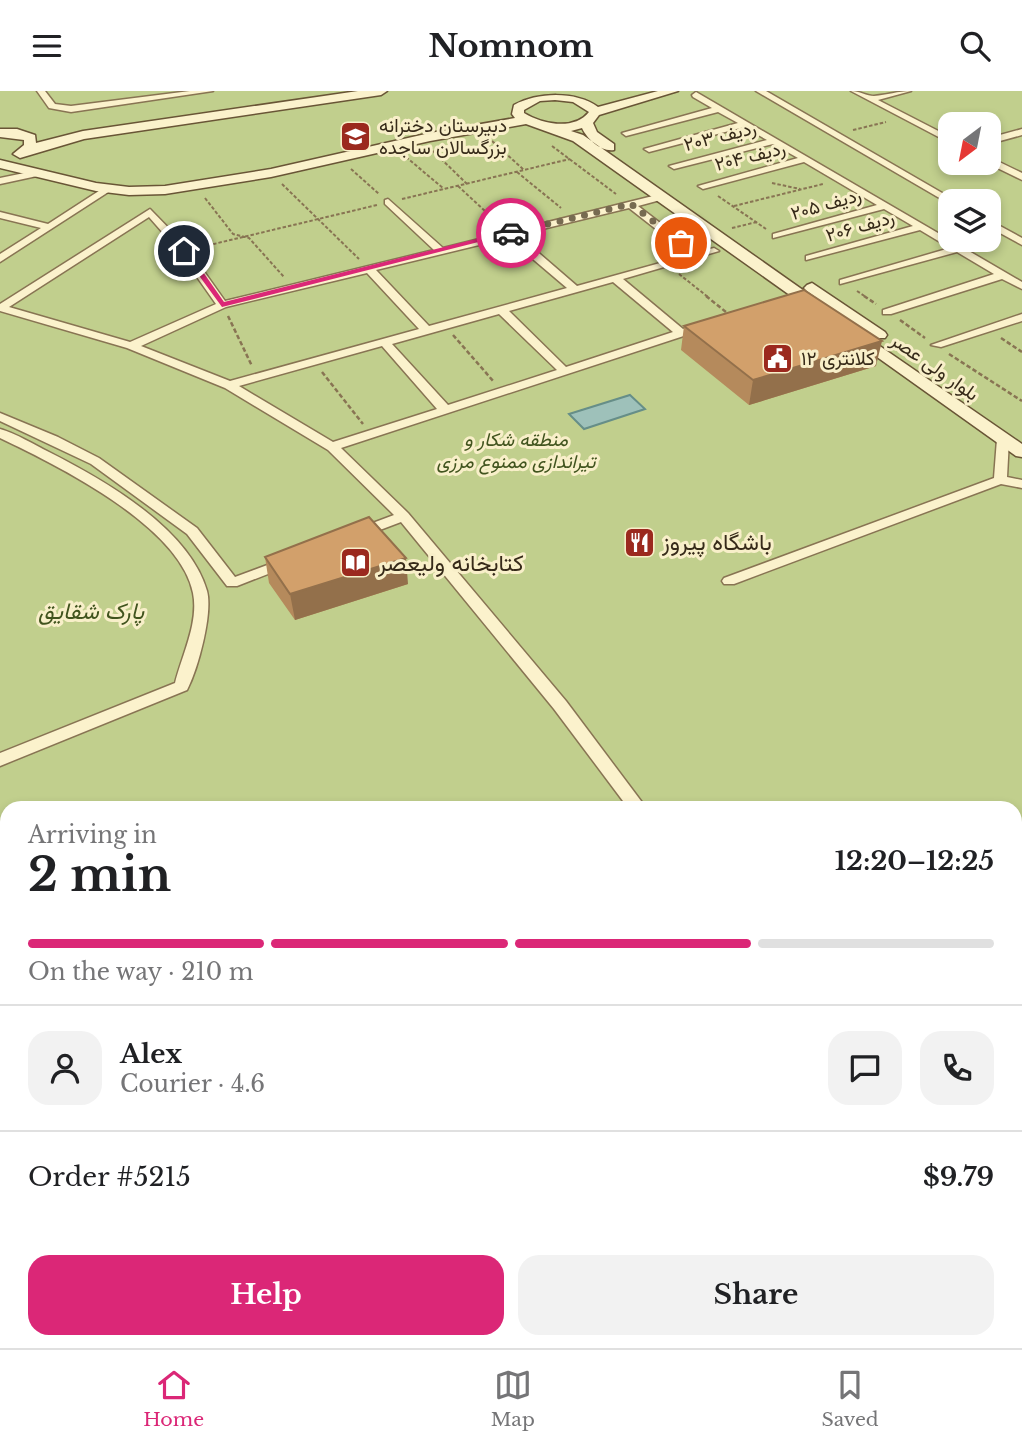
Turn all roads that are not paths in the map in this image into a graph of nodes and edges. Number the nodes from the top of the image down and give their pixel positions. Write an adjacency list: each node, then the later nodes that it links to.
1 (209, 91): 9 (street)
2 (381, 91): 24 (street)
3 (628, 91): 11 (street)
4 (672, 91): 15 (street)
5 (760, 91): 39 (street)
6 (855, 91): 13 (street)
7 (907, 91): 13 (street)
8 (42, 92): 9 (street)
9 (194, 92)
10 (532, 94): 11 (street); 16 (street)
11 (564, 95): 15 (street, بلوار ولی عصر)
12 (696, 95): 14 (street)
13 (870, 99): 22 (street)
14 (719, 109): 17 (street); 21 (street)
15 (590, 116): 18 (street); 82 (street, بلوار ولی عصر)
16 (522, 117): 18 (street); 38 (street)
17 (746, 124): 26 (street); 27 (street)
18 (549, 126): 40 (street, بلوار ولی عصر)
19 (0, 132): 23 (street)
20 (1022, 132): 25 (street)
21 (626, 133)
22 (938, 134)
23 (25, 135): 24 (street); 28 (street)
24 (83, 135): 28 (street)
25 (1001, 138)
26 (774, 141): 29 (street); 31 (street, ردیف ۲۰۳)
27 (649, 149)
28 (25, 151): 30 (street); 36 (street)
29 (806, 159): 37 (street, ردیف ۲۰۴); 43 (street)
30 (0, 162): 33 (street)
31 (674, 166)
32 (1001, 166): 34 (street)
33 (34, 174): 35 (street); 36 (street)
34 (1022, 177)
35 (0, 181)
36 (61, 181): 38 (street)
37 (703, 186)
38 (108, 189): 46 (street)
39 (938, 194)
40 (662, 197): 42 (street); 83 (street, بلوار ولی عصر)
41 (388, 202): 53 (street)
42 (631, 204): 49 (street); 57 (street)
43 (885, 206): 47 (street); 50 (street, ردیف ۲۰۵)
44 (0, 215): 46 (street)
45 (1022, 224): 48 (street)
46 (49, 227): 59 (street)
47 (920, 227): 51 (street); 58 (street, ردیف ۲۰۶)
48 (1001, 230): 52 (street)
49 (509, 233): 53 (street); 65 (street)
50 (777, 236)
51 (938, 237)
52 (1022, 242)
53 (440, 250): 60 (street)
54 (714, 251): 57 (street)
55 (948, 252): 63 (street)
56 (963, 252): 61 (street)
57 (697, 256): 62 (street)
58 (810, 258)
59 (0, 259)
60 (368, 268): 66 (street); 72 (street)
61 (1003, 275): 64 (street); 69 (street)
62 (616, 279): 65 (street); 73 (street)
63 (844, 282)
64 (1022, 286)
65 (576, 290): 68 (street)
66 (222, 305): 67 (street); 76 (street)
67 (0, 308): 76 (street)
68 (502, 310): 72 (street); 77 (street)
69 (887, 312)
70 (732, 317): 73 (street)
71 (1022, 317): 75 (street)
72 (427, 331): 74 (street)
73 (681, 333): 77 (street)
74 (384, 342): 78 (street); 79 (street)
75 (937, 345)
76 (131, 346): 78 (street)
77 (564, 371): 79 (street)
78 (229, 386): 84 (street)
79 (445, 410): 84 (street)
80 (0, 417): 90 (street)
81 (0, 433): 92 (street)
82 (1022, 435)
83 (1003, 439): 85 (street, بلوار ولی عصر); 86 (street)
84 (332, 447): 88 (street)
85 (1022, 452)
86 (1000, 480): 87 (street); 91 (street)
87 (1022, 484)
88 (403, 516): 89 (street); 93 (street)
89 (342, 540)
90 (305, 554)
91 (729, 581)
92 (0, 760)
93 (632, 801)

